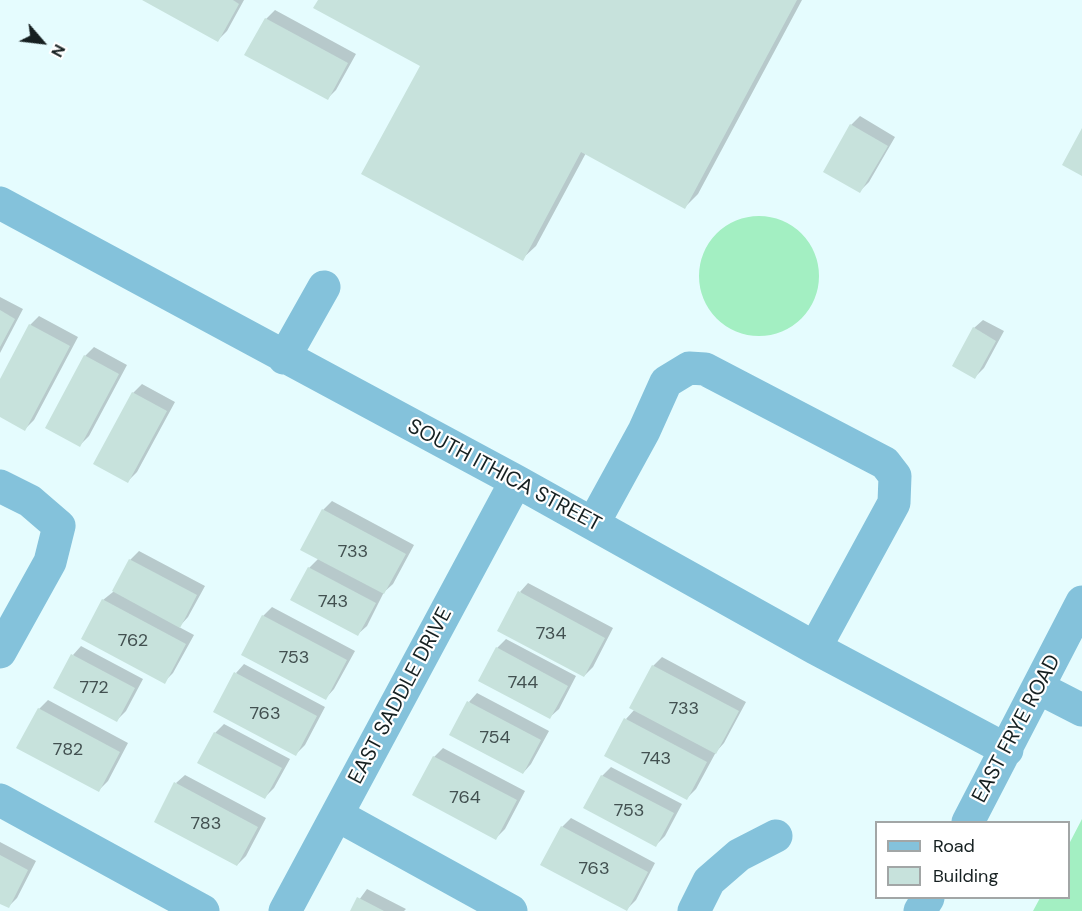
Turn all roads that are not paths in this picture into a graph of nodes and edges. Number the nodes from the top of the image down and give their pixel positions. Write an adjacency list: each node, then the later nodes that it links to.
1 (0, 203): 3 (street, SOUTH ITHICA STREET)
2 (324, 287): 3 (street)
3 (284, 358): 4 (street, SOUTH ITHICA STREET)
4 (516, 482): 6 (street, SOUTH ITHICA STREET); 14 (street, EAST SADDLE DRIVE)
5 (0, 486): 9 (street)
6 (593, 524): 8 (street, SOUTH ITHICA STREET); 8 (street)
7 (1080, 612): 10 (street, EAST FRYE ROAD)
8 (815, 648): 12 (street, SOUTH ITHICA STREET)
9 (0, 652)
10 (1039, 688): 11 (street); 12 (street, EAST FRYE ROAD)
11 (1082, 710)
12 (1007, 750): 15 (street, EAST FRYE ROAD)
13 (0, 800): 17 (street)
14 (337, 815): 18 (street, EAST SADDLE DRIVE); 19 (street)
15 (969, 821)
16 (776, 836): 20 (street)
17 (203, 911)
18 (285, 911)
19 (511, 911)
20 (694, 911)

